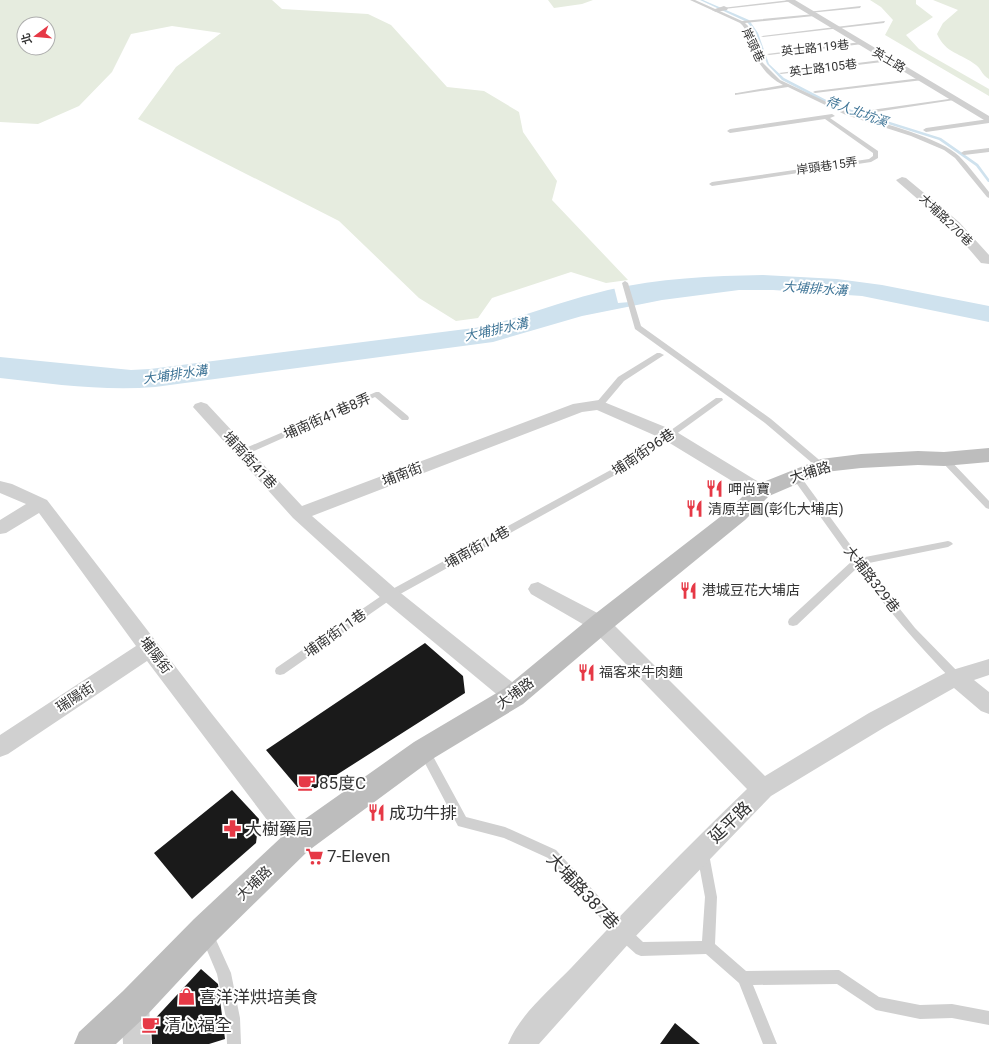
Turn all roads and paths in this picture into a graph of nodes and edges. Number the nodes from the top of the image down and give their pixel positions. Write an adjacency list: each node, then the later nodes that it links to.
1 (692, 0): 4 (lane, 岸頭巷)
2 (791, 1): 4 (lane); 5 (street, 英士路)
3 (860, 7): 5 (lane)
4 (720, 9): 6 (lane, 岸頭巷)
5 (812, 14): 6 (lane); 8 (street, 英士路)
6 (741, 22): 15 (lane, 岸頭巷)
7 (884, 22): 8 (lane)
8 (834, 28): 9 (lane); 10 (street, 英士路)
9 (763, 36)
10 (861, 43): 11 (lane, 英士路119巷); 12 (street, 英士路)
11 (770, 54)
12 (889, 60): 13 (lane, 英士路105巷); 14 (street, 英士路)
13 (781, 73)
14 (921, 79): 16 (lane); 18 (street, 英士路)
15 (788, 86): 17 (lane); 19 (lane)
16 (815, 92)
17 (737, 94)
18 (954, 99): 19 (lane); 21 (street, 英士路)
19 (848, 114): 20 (lane); 28 (lane)
20 (826, 117): 23 (lane); 27 (lane, 岸頭巷15弄)
21 (989, 120): 22 (lane)
22 (926, 130)
23 (730, 131)
24 (989, 150): 25 (lane)
25 (964, 153)
26 (902, 180): 29 (street, 大埔路270巷)
27 (712, 184)
28 (989, 196)
29 (989, 260)
30 (626, 283): 40 (lane)
31 (660, 355): 34 (lane)
32 (719, 400): 36 (lane, 埔南街96巷)
33 (201, 406): 37 (street, 埔南街41巷)
34 (599, 406): 36 (street, 埔南街); 47 (street, 埔南街)
35 (405, 418): 37 (lane, 埔南街41巷8弄)
36 (668, 435): 43 (street, 埔南街); 44 (lane, 埔南街96巷)
37 (244, 452): 47 (street, 埔南街41巷)
38 (989, 455): 39 (main road, 大埔路)
39 (944, 459): 40 (main road, 大埔路); 46 (lane)
40 (821, 466): 41 (main road, 大埔路)
41 (795, 475): 43 (main road, 大埔路); 50 (lane, 大埔路329巷)
42 (0, 487): 45 (street, 埔陽街)
43 (761, 491): 54 (main road, 大埔路)
44 (564, 499): 52 (lane, 埔南街14巷)
45 (41, 504): 48 (street); 55 (street, 埔陽街)
46 (989, 506)
47 (299, 514): 52 (street)
48 (0, 528)
49 (948, 544): 50 (lane)
50 (857, 562): 53 (lane); 58 (lane, 大埔路329巷)
51 (538, 589): 54 (street)
52 (390, 595): 57 (lane, 埔南街11巷); 59 (street)
53 (793, 622)
54 (600, 624): 59 (main road, 大埔路); 63 (street)
55 (150, 648): 61 (street, 瑞陽街); 64 (street, 埔陽街)
56 (989, 667): 58 (street, 延平路)
57 (280, 671)
58 (956, 678): 60 (street); 63 (street, 延平路)
59 (514, 696): 62 (main road, 大埔路)
60 (989, 705)
61 (0, 747)
62 (424, 750): 64 (main road, 大埔路); 67 (lane, 大埔路387巷)
63 (763, 789): 65 (street, 延平路)
64 (298, 841): 66 (main road, 大埔路)
65 (702, 848): 67 (street, 延平路); 68 (lane)
66 (205, 930): 70 (main road, 大埔路); 74 (lane)
67 (622, 932): 68 (lane, 大埔路387巷); 75 (street, 延平路)
68 (708, 947): 69 (lane)
69 (744, 978): 71 (lane); 76 (lane)
70 (135, 1002): 72 (main road, 大埔路); 73 (street)
71 (989, 1018)
72 (91, 1044)
73 (137, 1044)
74 (234, 1044)
75 (522, 1044)
76 (770, 1044)

